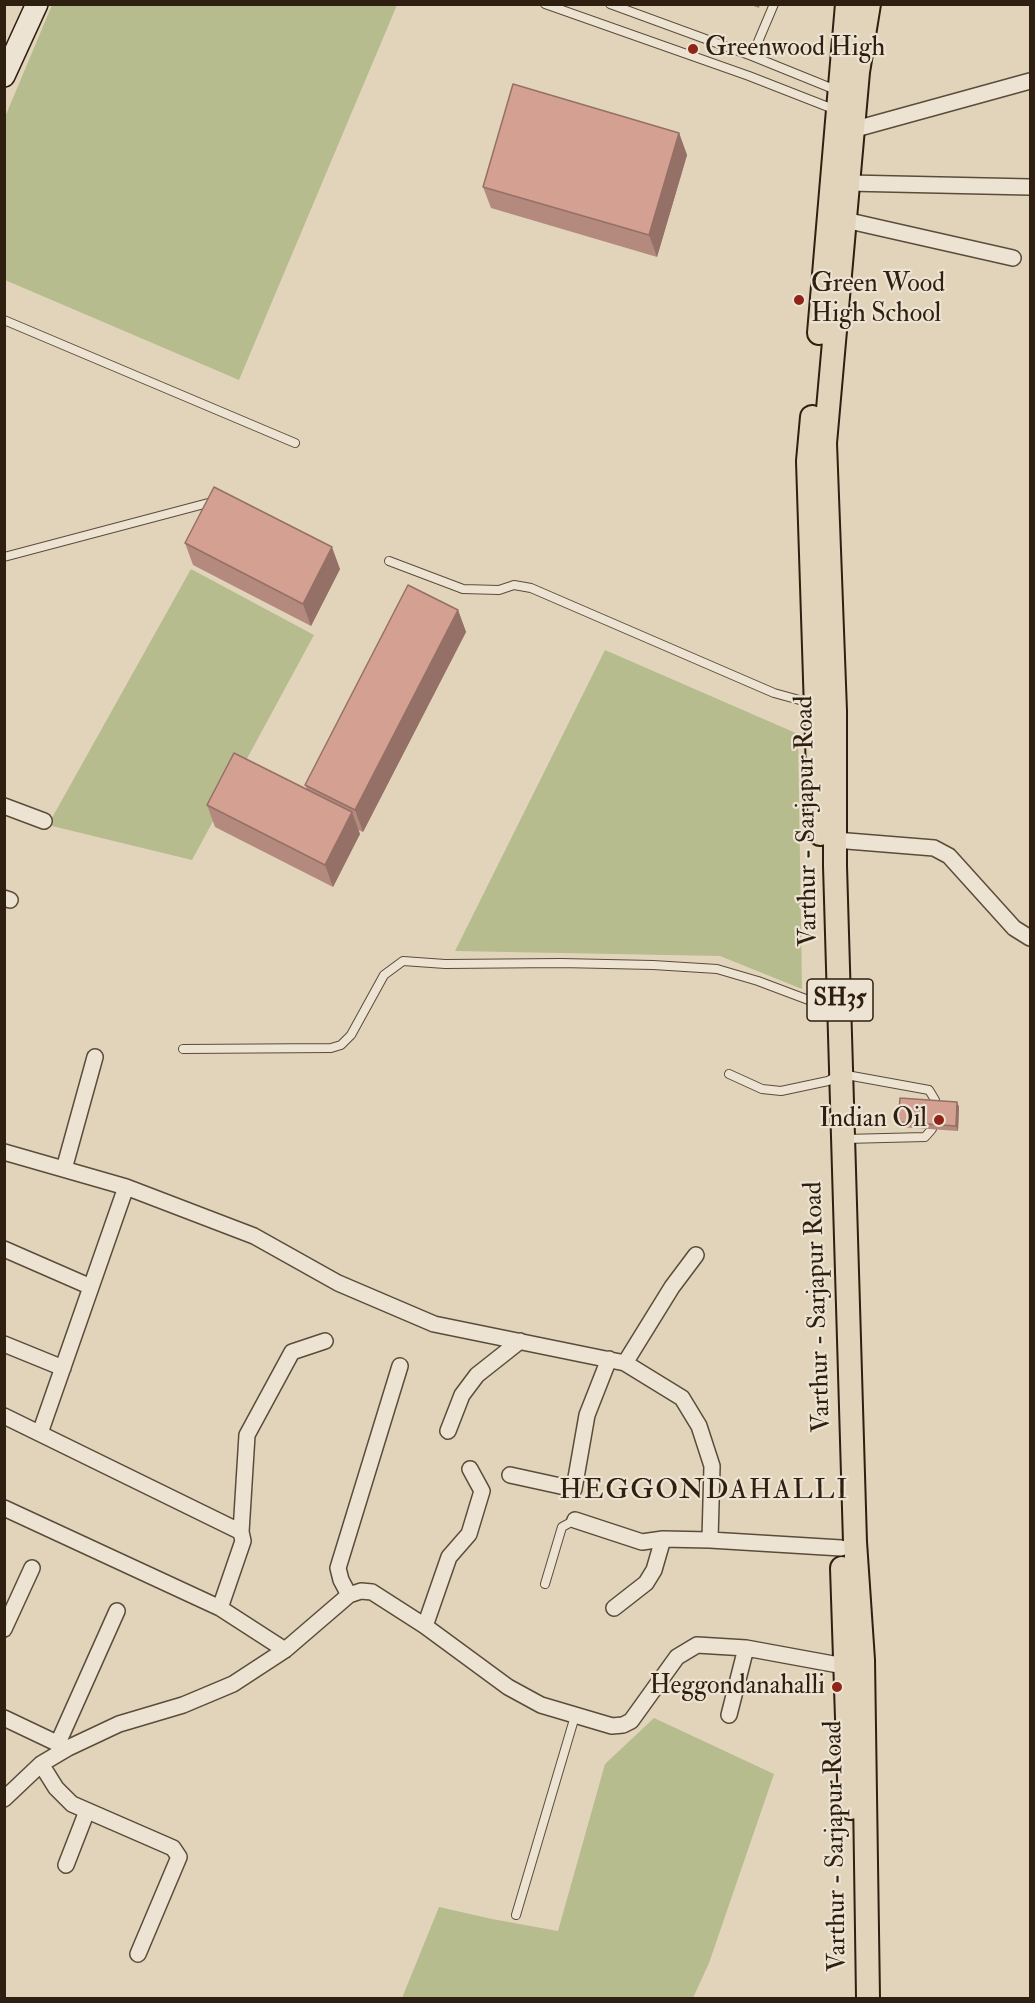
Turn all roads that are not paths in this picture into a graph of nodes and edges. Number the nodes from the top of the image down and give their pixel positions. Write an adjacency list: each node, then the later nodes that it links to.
1 (37, 4): 8 (street)
2 (545, 4): 10 (lane)
3 (610, 4): 7 (lane)
4 (774, 4): 7 (lane)
5 (847, 4): 10 (main road, Varthur - Sarjapur Road / SH35)
6 (869, 4): 11 (main road, Varthur - Sarjapur Road / SH35)
7 (752, 56): 10 (lane)
8 (4, 76)
9 (1030, 81): 11 (street)
10 (839, 101): 21 (main road, Varthur - Sarjapur Road / SH35)
11 (852, 130): 12 (main road, Varthur - Sarjapur Road / SH35)
12 (848, 183): 13 (street); 14 (main road, Varthur - Sarjapur Road / SH35)
13 (1030, 187)
14 (845, 220): 15 (street); 21 (main road, Varthur - Sarjapur Road / SH35)
15 (1013, 258)
16 (4, 320): 17 (lane)
17 (295, 443)
18 (221, 500): 19 (lane)
19 (4, 557)
20 (389, 561): 21 (lane)
21 (826, 708): 24 (main road, Varthur - Sarjapur Road / SH35); 26 (main road, Varthur - Sarjapur Road / SH35)
22 (4, 806): 23 (street)
23 (44, 821)
24 (835, 840): 25 (street); 26 (main road, Varthur - Sarjapur Road / SH35)
25 (1030, 938)
26 (833, 1009): 27 (lane); 30 (main road, Varthur - Sarjapur Road / SH35)
27 (183, 1048)
28 (95, 1057): 33 (street)
29 (729, 1074): 30 (lane)
30 (834, 1077): 31 (main road, Varthur - Sarjapur Road / SH35); 31 (lane); 55 (main road, Varthur - Sarjapur Road / SH35)
31 (843, 1139): 78 (main road, Varthur - Sarjapur Road / SH35)
32 (4, 1152): 33 (street)
33 (64, 1169): 34 (street)
34 (126, 1187): 37 (street); 39 (street)
35 (4, 1249): 37 (street)
36 (696, 1255): 42 (street)
37 (91, 1287): 44 (street)
38 (325, 1341): 52 (street)
39 (519, 1341): 41 (street); 46 (street)
40 (4, 1344): 44 (street)
41 (609, 1359): 42 (street); 49 (street)
42 (625, 1363): 54 (street)
43 (400, 1366): 58 (street)
44 (63, 1368): 47 (street)
45 (4, 1416): 47 (street)
46 (448, 1431)
47 (40, 1433): 52 (street)
48 (470, 1469): 62 (street)
49 (510, 1475)
50 (4, 1508): 59 (street)
51 (575, 1520): 53 (street); 57 (lane)
52 (241, 1532): 59 (street)
53 (663, 1539): 54 (street); 60 (street)
54 (710, 1540): 55 (street)
55 (842, 1548): 66 (main road, Varthur - Sarjapur Road / SH35)
56 (32, 1568): 63 (street)
57 (545, 1584)
58 (349, 1595): 62 (street); 65 (street)
59 (220, 1608): 65 (street)
60 (614, 1608)
61 (117, 1611): 70 (street)
62 (425, 1626): 68 (street)
63 (4, 1629)
64 (746, 1648): 66 (street); 67 (street); 68 (street)
65 (285, 1650): 70 (street)
66 (844, 1666): 77 (main road, Varthur - Sarjapur Road / SH35)
67 (729, 1715)
68 (575, 1716): 75 (lane)
69 (4, 1718): 70 (street)
70 (63, 1746): 71 (street)
71 (41, 1764): 72 (street); 73 (street)
72 (4, 1799)
73 (87, 1811): 74 (street); 76 (street)
74 (66, 1865)
75 (516, 1916)
76 (138, 1954)
77 (857, 1998)
78 (868, 1998)

